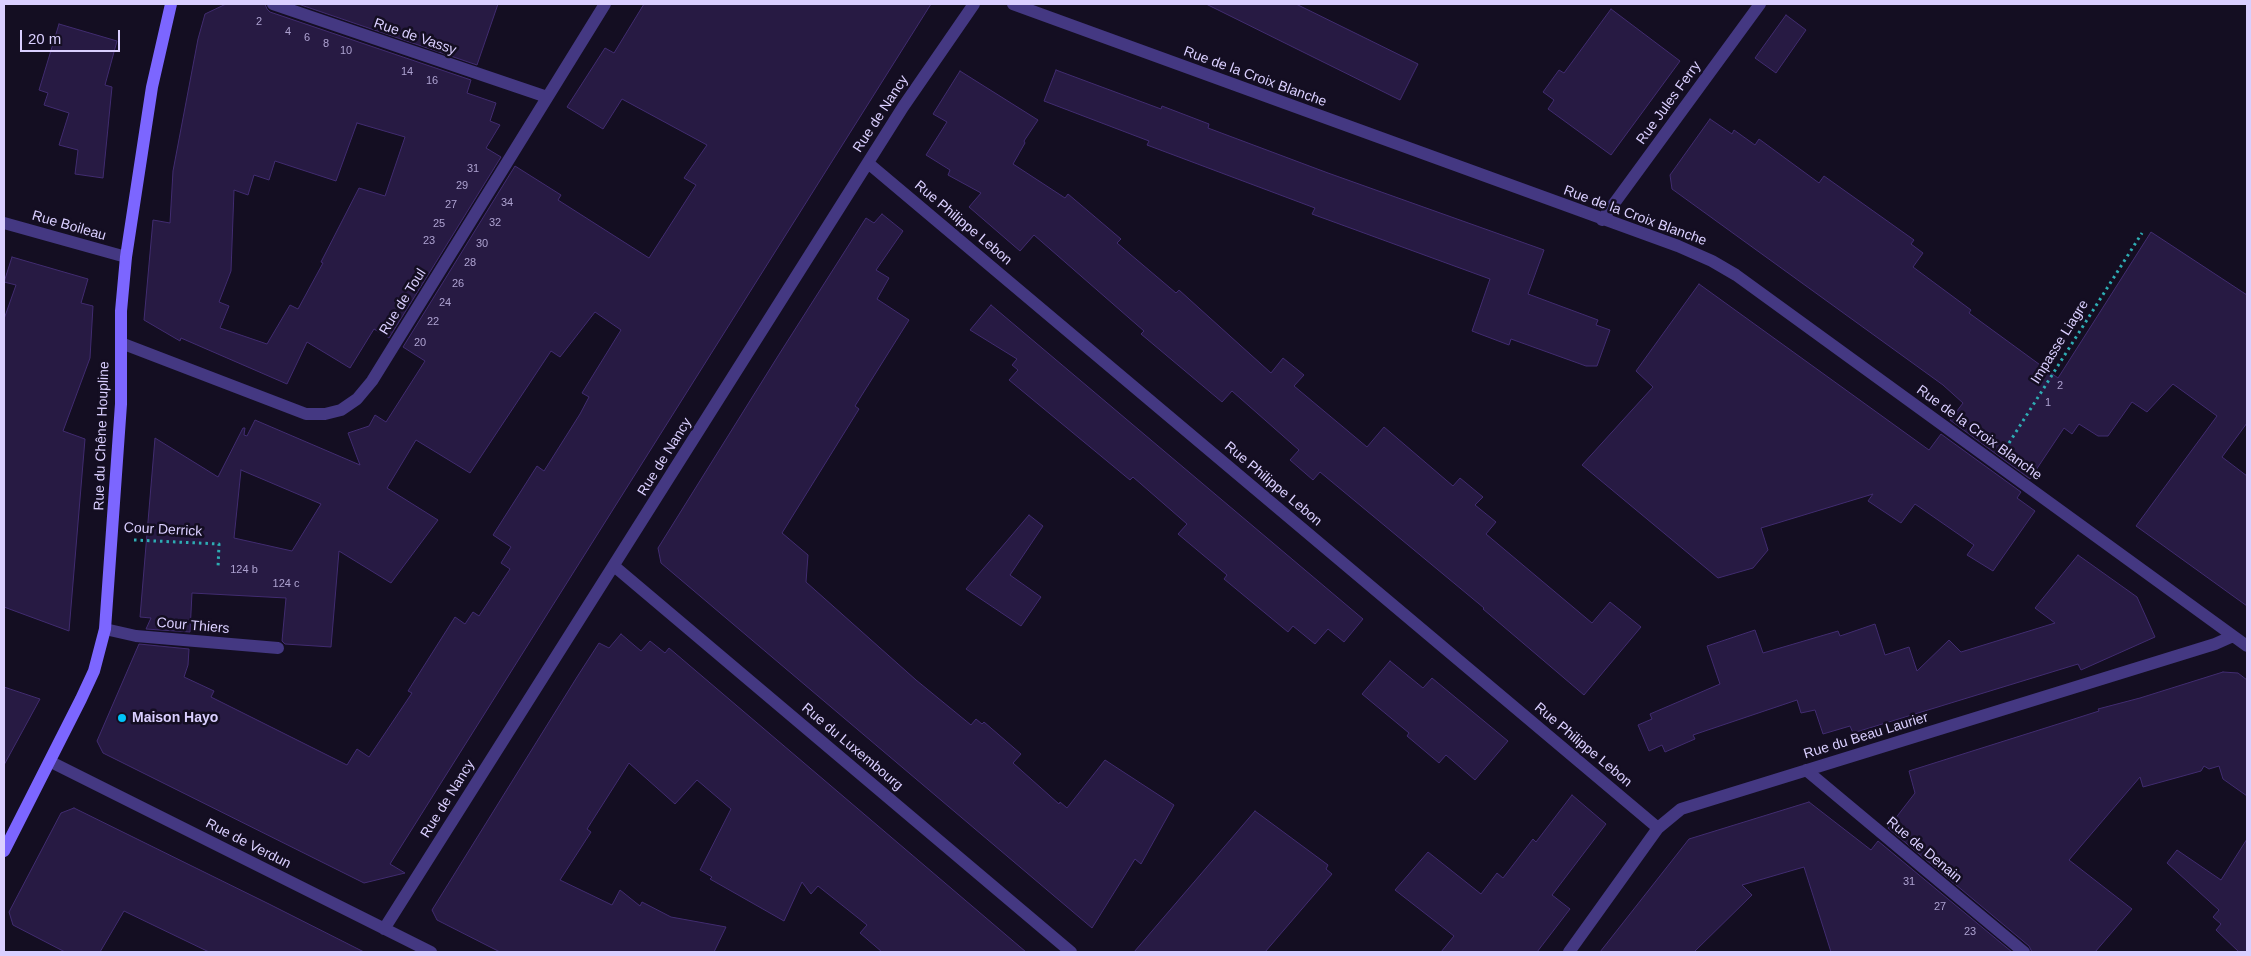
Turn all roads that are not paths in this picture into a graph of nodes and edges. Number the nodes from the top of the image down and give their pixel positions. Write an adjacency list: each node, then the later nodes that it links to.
1 (171, 4): 11 (street, Rue du Chêne Houpline)
2 (273, 4): 7 (street, Rue de Vassy)
3 (605, 4): 7 (street, Rue de Toul)
4 (974, 4): 8 (street, Rue de Nancy)
5 (1013, 4): 9 (street, Rue de la Croix Blanche)
6 (1760, 4): 9 (street, Rue Jules Ferry)
7 (547, 97): 12 (street, Rue de Toul)
8 (868, 162): 13 (street, Rue de Nancy); 20 (street, Rue Philippe Lebon)
9 (1602, 220): 15 (street, Rue de la Croix Blanche)
10 (4, 223): 11 (street, Rue Boileau)
11 (126, 257): 12 (street, Rue du Chêne Houpline)
12 (120, 343): 14 (street, Rue du Chêne Houpline)
13 (614, 566): 22 (street, Rue de Nancy); 24 (street, Rue du Luxembourg)
14 (105, 630): 17 (street, Cour Thiers); 18 (street, Rue du Chêne Houpline)
15 (2234, 636): 16 (street, Rue de la Croix Blanche); 19 (street, Rue du Beau Laurier)
16 (2247, 646)
17 (278, 648)
18 (51, 762): 21 (street, Rue du Chêne Houpline); 22 (street, Rue de Verdun)
19 (1806, 770): 20 (street, Rue du Beau Laurier); 26 (street, Rue de Denain)
20 (1658, 828): 25 (street, Rue du Beau Laurier)
21 (4, 851)
22 (384, 929): 23 (street, Rue de Verdun)
23 (432, 952)
24 (1071, 952)
25 (1569, 952)
26 (2024, 952)

